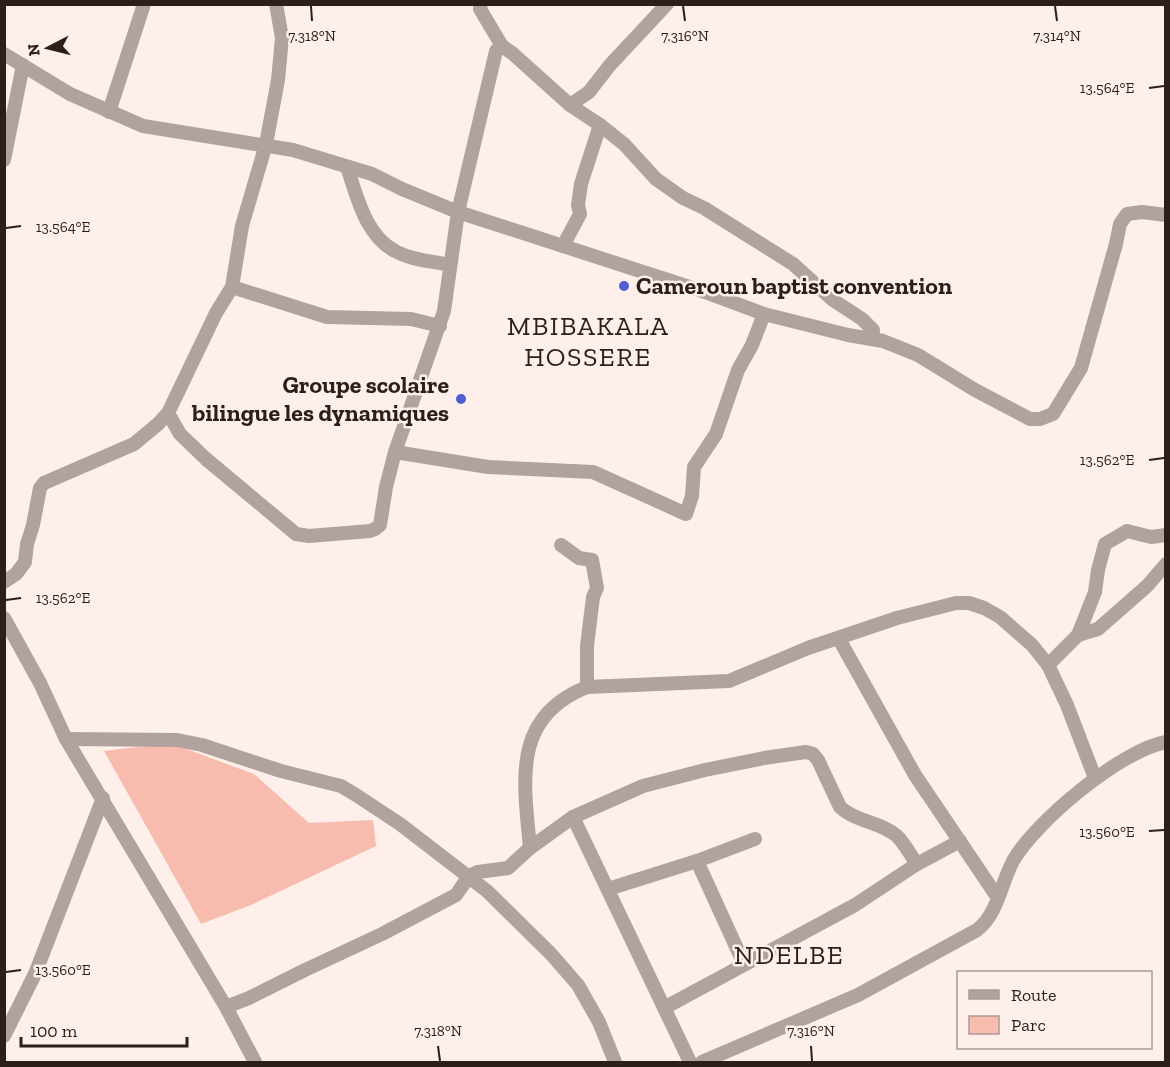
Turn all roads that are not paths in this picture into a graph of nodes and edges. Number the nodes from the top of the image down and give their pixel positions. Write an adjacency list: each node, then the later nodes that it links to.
1 (144, 4): 9 (street)
2 (276, 4): 11 (street)
3 (481, 4): 5 (street)
4 (667, 4): 8 (street)
5 (502, 46): 8 (street); 14 (street)
6 (4, 54): 7 (street)
7 (23, 65): 9 (street); 12 (street)
8 (570, 105): 10 (street)
9 (109, 112): 11 (street)
10 (600, 125): 16 (street); 21 (street)
11 (266, 144): 13 (street); 18 (street)
12 (4, 160)
13 (340, 164): 14 (street); 17 (street)
14 (458, 212): 16 (street); 17 (street)
15 (1166, 215): 21 (street)
16 (563, 246): 19 (street)
17 (450, 265): 20 (street)
18 (232, 288): 20 (street); 22 (street)
19 (764, 314): 21 (street); 25 (street)
20 (440, 326): 25 (street)
21 (873, 339)
22 (168, 413): 23 (street); 24 (street)
23 (150, 431): 24 (street); 29 (street)
24 (180, 434): 25 (street)
25 (395, 452)
26 (1166, 535): 31 (street)
27 (561, 545): 34 (street)
28 (1166, 564): 31 (street)
29 (4, 582)
30 (4, 618): 35 (street)
31 (1078, 635): 33 (street)
32 (839, 639): 33 (street); 34 (street); 41 (street)
33 (1048, 665): 37 (street)
34 (587, 687): 42 (street)
35 (66, 738): 38 (street); 45 (street)
36 (1166, 742): 37 (street)
37 (1095, 778): 47 (street)
38 (103, 798): 49 (street); 51 (street)
39 (573, 817): 42 (street); 44 (street); 46 (street)
40 (755, 839): 43 (street)
41 (960, 841): 44 (street); 47 (street)
42 (530, 849): 45 (street)
43 (697, 861): 46 (street); 48 (street)
44 (917, 864): 48 (street)
45 (469, 876): 49 (street); 53 (street)
46 (608, 889): 50 (street)
47 (998, 898): 55 (street)
48 (744, 964): 50 (street)
49 (226, 1007): 52 (street)
50 (664, 1008): 54 (street)
51 (4, 1036)
52 (255, 1062)
53 (615, 1062)
54 (690, 1062)
55 (702, 1062)

